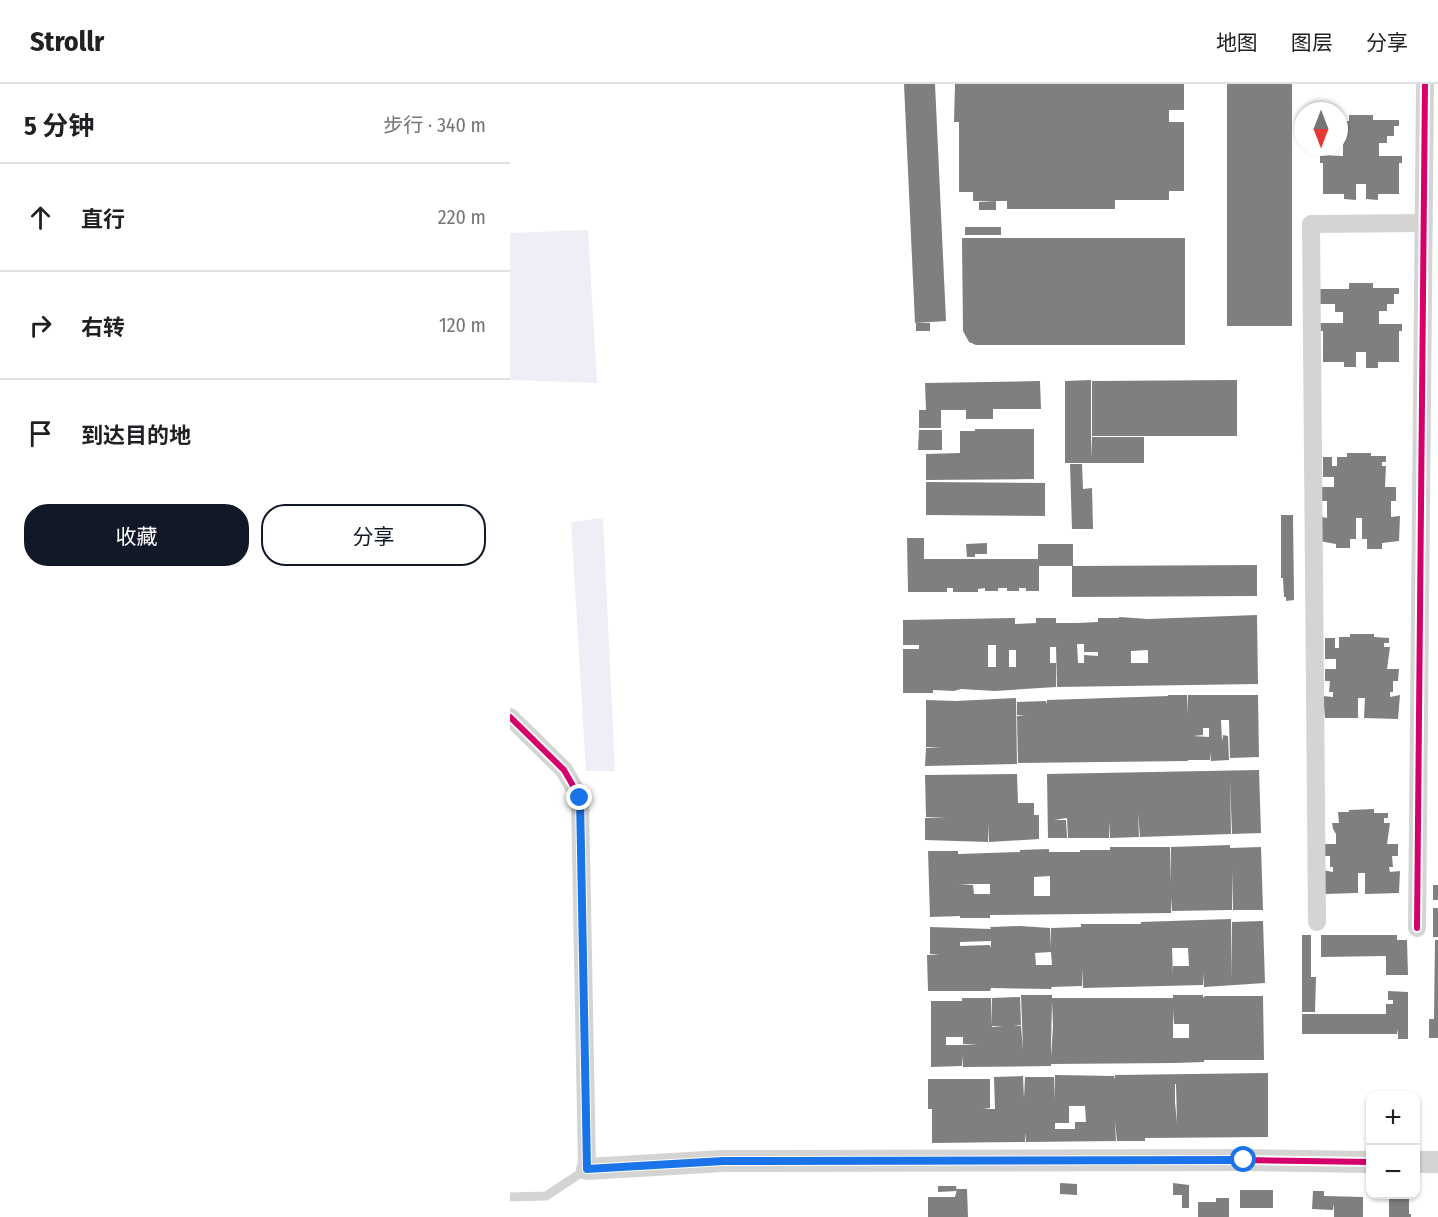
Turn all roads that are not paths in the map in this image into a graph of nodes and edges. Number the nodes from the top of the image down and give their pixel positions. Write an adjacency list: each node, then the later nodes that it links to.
1 (1425, 84): 2 (street)
2 (1424, 223): 4 (street); 5 (street)
3 (510, 717): 9 (street)
4 (1317, 922)
5 (1417, 928)
6 (1366, 1162): 9 (street)
7 (1420, 1162): 8 (street)
8 (1438, 1162)
9 (587, 1169): 10 (lane)
10 (510, 1197)

